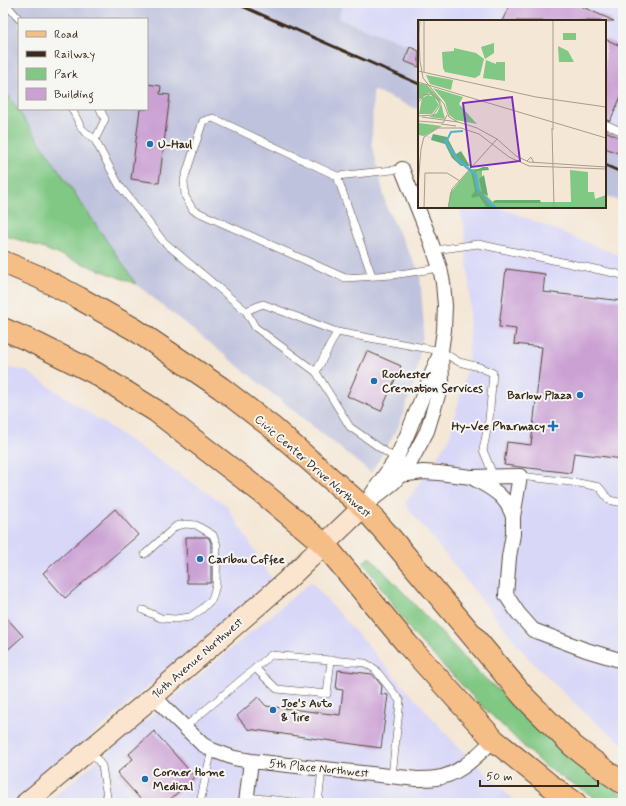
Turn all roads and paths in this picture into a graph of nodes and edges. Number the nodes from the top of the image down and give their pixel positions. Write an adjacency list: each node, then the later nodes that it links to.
1 (5, 3): 2 (lane)
2 (18, 18)
3 (72, 110): 7 (lane)
4 (100, 110): 7 (lane)
5 (606, 124): 6 (lane)
6 (623, 132)
7 (96, 140): 15 (lane)
8 (402, 169): 9 (lane); 10 (street, 16th Avenue Northwest)
9 (337, 176): 14 (lane); 14 (lane)
10 (435, 250): 12 (street, 16th Avenue Northwest); 13 (lane)
11 (3, 262): 26 (main road, Civic Center Drive Northwest)
12 (440, 268): 14 (lane); 18 (street, 16th Avenue Northwest)
13 (623, 275)
14 (372, 276)
15 (246, 312): 17 (lane); 19 (lane)
16 (3, 329): 28 (main road)
17 (336, 332): 18 (lane); 19 (lane)
18 (442, 351): 20 (street, 16th Avenue Northwest); 21 (street, 16th Avenue Northwest); 24 (lane)
19 (316, 372): 20 (lane)
20 (396, 459): 26 (street, 16th Avenue Northwest)
21 (400, 475): 23 (street); 26 (street, 16th Avenue Northwest)
22 (520, 476): 24 (street); 25 (lane); 27 (street)
23 (471, 477): 24 (street); 27 (street)
24 (494, 477)
25 (623, 503)
26 (363, 507): 28 (street, 16th Avenue Northwest); 42 (main road, Civic Center Drive Northwest)
27 (513, 517): 32 (street)
28 (324, 544): 34 (street, 16th Avenue Northwest); 36 (main road)
29 (145, 554): 30 (lane)
30 (143, 610)
31 (332, 660): 33 (lane); 33 (lane); 41 (lane)
32 (623, 661)
33 (255, 668): 35 (lane)
34 (154, 696): 35 (street, 5th Place Northwest); 37 (street, 16th Avenue Northwest)
35 (185, 727): 38 (street, 5th Place Northwest)
36 (494, 740): 41 (street, 5th Place Northwest); 49 (main road)
37 (90, 750): 44 (street, 16th Avenue Northwest); 45 (lane)
38 (212, 750): 39 (street, 5th Place Northwest); 46 (lane)
39 (251, 761): 40 (street, 5th Place Northwest); 43 (street)
40 (322, 769): 41 (street, 5th Place Northwest); 48 (lane)
41 (392, 776)
42 (623, 783)
43 (247, 800): 47 (lane)
44 (26, 803)
45 (108, 803)
46 (200, 803)
47 (304, 803)
48 (318, 803)
49 (575, 803)

